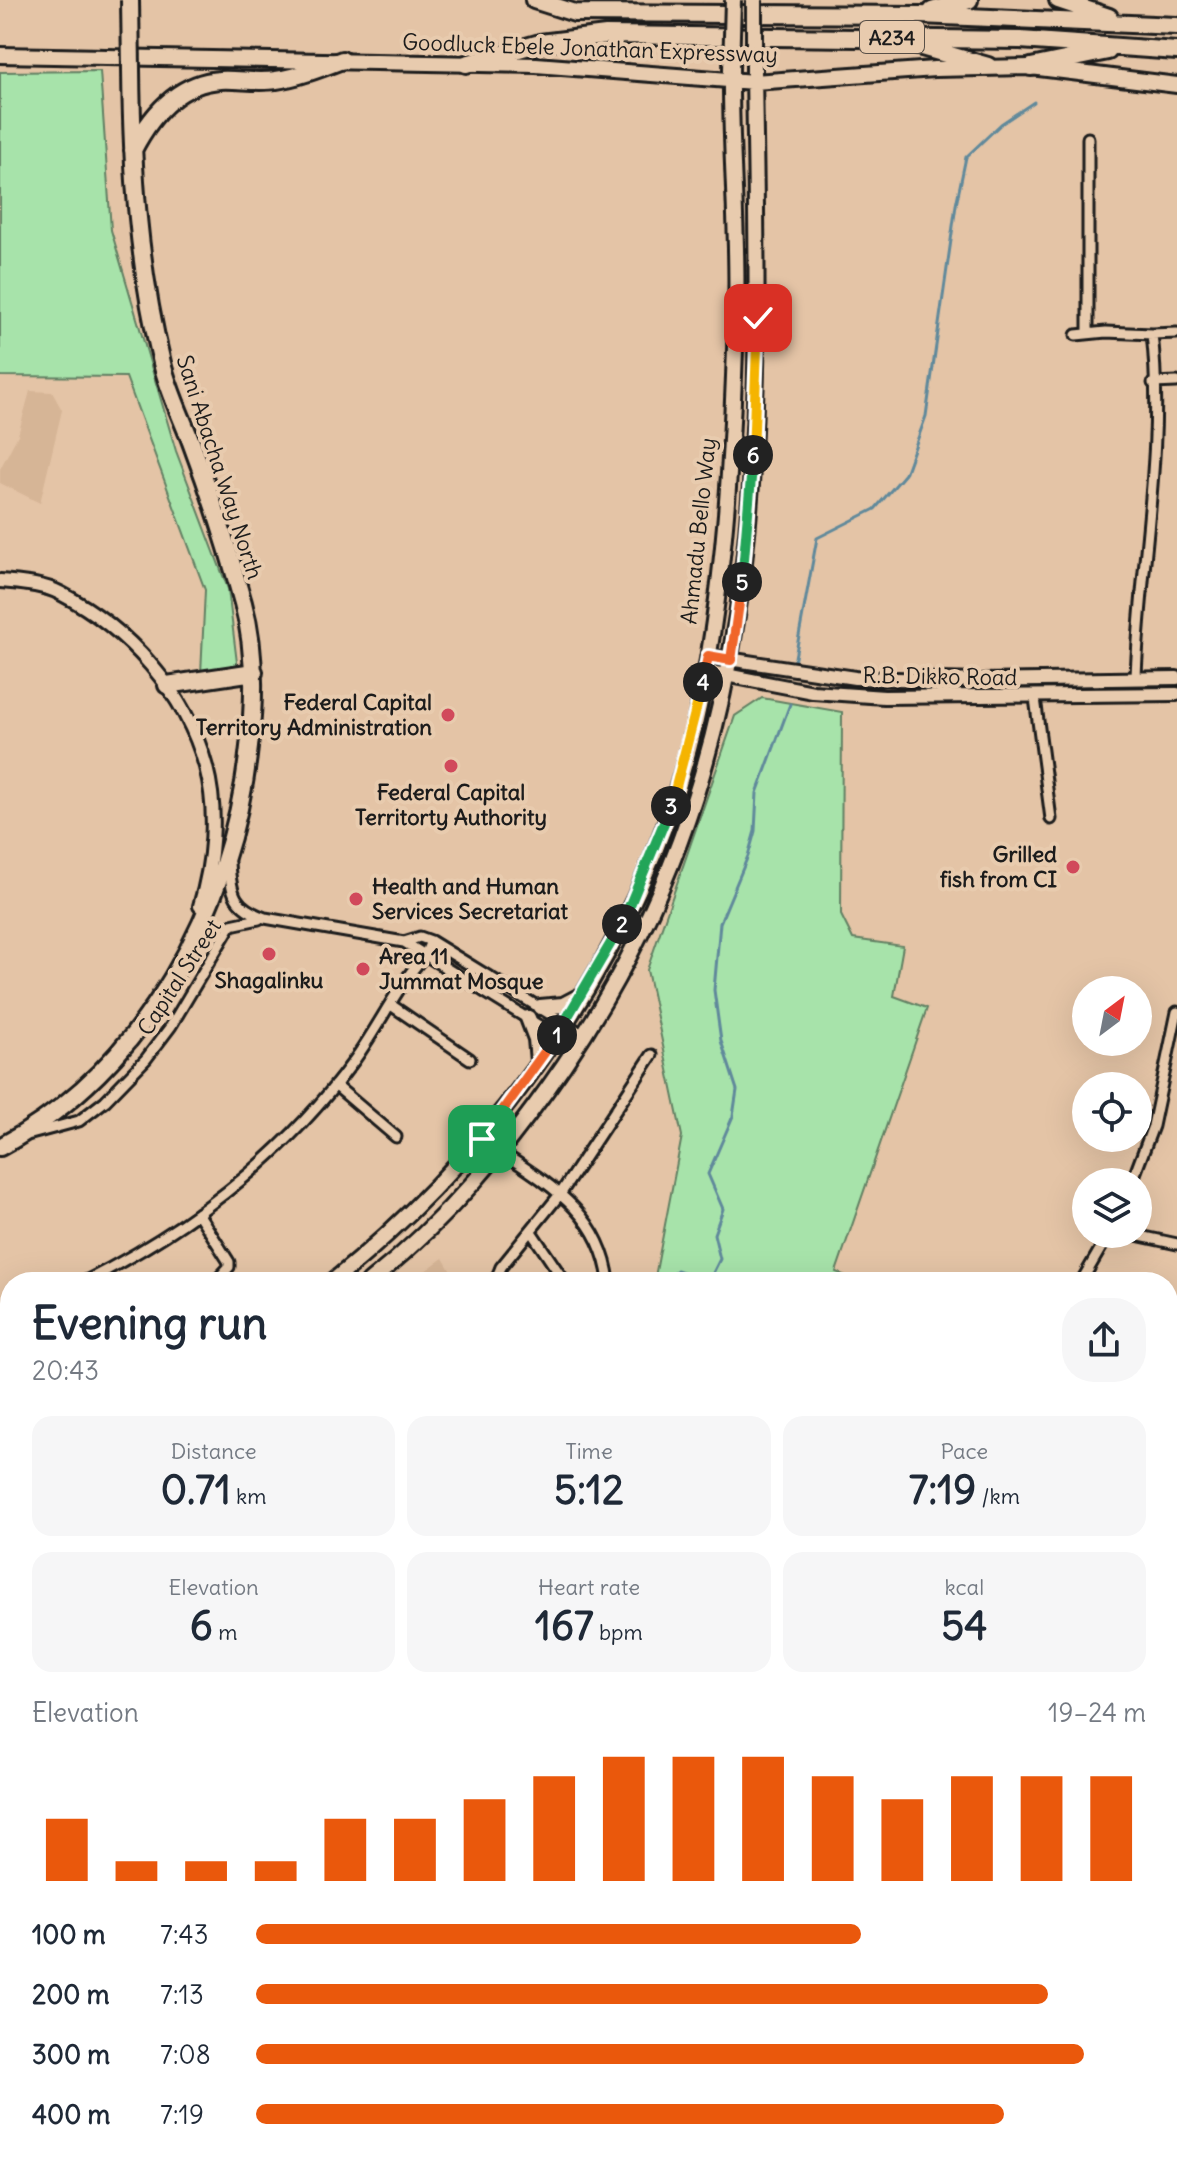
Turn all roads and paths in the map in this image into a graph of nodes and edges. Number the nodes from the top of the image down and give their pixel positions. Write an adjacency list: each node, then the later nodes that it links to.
1 (130, 0): 22 (highway, Sani Abacha Way North, bridge)
2 (534, 0): 7 (highway, Goodluck Ebele Jonathan Expressway / A234)
3 (733, 0): 18 (main road, Ahmadu Bello Way, bridge)
4 (754, 0): 19 (main road, bridge)
5 (969, 0): 7 (highway)
6 (1058, 0): 8 (highway)
7 (920, 15): 8 (highway, Goodluck Ebele Jonathan Expressway / A234)
8 (1125, 22): 9 (highway, Goodluck Ebele Jonathan Expressway / A234)
9 (1177, 26)
10 (886, 37): 11 (highway, Goodluck Ebele Jonathan Expressway / A234); 15 (highway, Goodluck Ebele Jonathan Expressway / A234); 16 (highway)
11 (1145, 47): 12 (highway, Goodluck Ebele Jonathan Expressway / A234); 17 (highway)
12 (1177, 51)
13 (0, 55): 14 (main road, Goodluck Ebele Jonathan Expressway)
14 (342, 60): 15 (main road, Goodluck Ebele Jonathan Expressway); 22 (highway)
15 (466, 64): 18 (main road, Goodluck Ebele Jonathan Expressway)
16 (988, 66): 17 (main road, Goodluck Ebele Jonathan Expressway); 19 (main road, Goodluck Ebele Jonathan Expressway)
17 (1031, 67): 20 (main road, Goodluck Ebele Jonathan Expressway)
18 (731, 75): 19 (main road, Goodluck Ebele Jonathan Expressway); 31 (main road, Ahmadu Bello Way)
19 (754, 76): 30 (main road)
20 (1177, 85)
21 (1088, 138): 23 (street)
22 (132, 152): 32 (highway, Sani Abacha Way North)
23 (1088, 333): 25 (street); 26 (street)
24 (1177, 333): 25 (street)
25 (1152, 334): 28 (street)
26 (1076, 335)
27 (1177, 382): 28 (street)
28 (1153, 383): 34 (street)
29 (0, 581): 36 (street)
30 (731, 660): 31 (street, R.B. Dikko Road); 33 (main road); 34 (street, R.B. Dikko Road)
31 (706, 663): 33 (street, R.B. Dikko Road); 47 (main road, Ahmadu Bello Way)
32 (254, 672): 36 (highway); 40 (highway, Sani Abacha Way North)
33 (728, 675): 38 (street, R.B. Dikko Road); 54 (main road)
34 (1136, 677): 35 (street, R.B. Dikko Road)
35 (1177, 678)
36 (167, 685): 46 (street)
37 (1177, 694): 38 (street, R.B. Dikko Road)
38 (1035, 698): 39 (street)
39 (1051, 819)
40 (228, 857): 41 (street, Capital Street); 46 (highway, Sani Abacha Way North)
41 (265, 918): 44 (street, Capital Street); 61 (street, Capital Street)
42 (420, 937): 43 (street); 44 (street); 45 (street)
43 (431, 941): 45 (street); 49 (street)
44 (404, 942): 45 (street, Capital Street)
45 (420, 953): 48 (street); 51 (street, Capital Street)
46 (186, 955): 61 (highway, Sani Abacha Way North)
47 (582, 995): 49 (main road); 52 (main road, Ahmadu Bello Way)
48 (391, 1005): 56 (street); 58 (street)
49 (540, 1007): 52 (street)
50 (1177, 1012): 63 (street)
51 (528, 1018): 53 (street, Capital Street); 57 (main road)
52 (565, 1023): 53 (main road, Ahmadu Bello Way); 54 (street)
53 (556, 1036): 54 (street, Capital Street); 57 (main road, Ahmadu Bello Way)
54 (579, 1041): 62 (main road)
55 (652, 1055): 64 (street)
56 (470, 1059)
57 (538, 1062): 60 (main road, Ahmadu Bello Way)
58 (335, 1085): 59 (street); 65 (street)
59 (396, 1137)
60 (482, 1139): 62 (street); 72 (main road, Ahmadu Bello Way)
61 (4, 1144)
62 (502, 1152): 64 (street); 73 (main road)
63 (1137, 1168)
64 (561, 1193): 66 (street); 76 (street)
65 (198, 1213): 70 (street); 71 (street)
66 (532, 1233): 74 (street); 75 (street)
67 (1152, 1239): 68 (street)
68 (1177, 1244)
69 (1101, 1248): 77 (street)
70 (101, 1272)
71 (224, 1272)
72 (344, 1272)
73 (381, 1272)
74 (499, 1272)
75 (558, 1272)
76 (606, 1272)
77 (1087, 1272)

